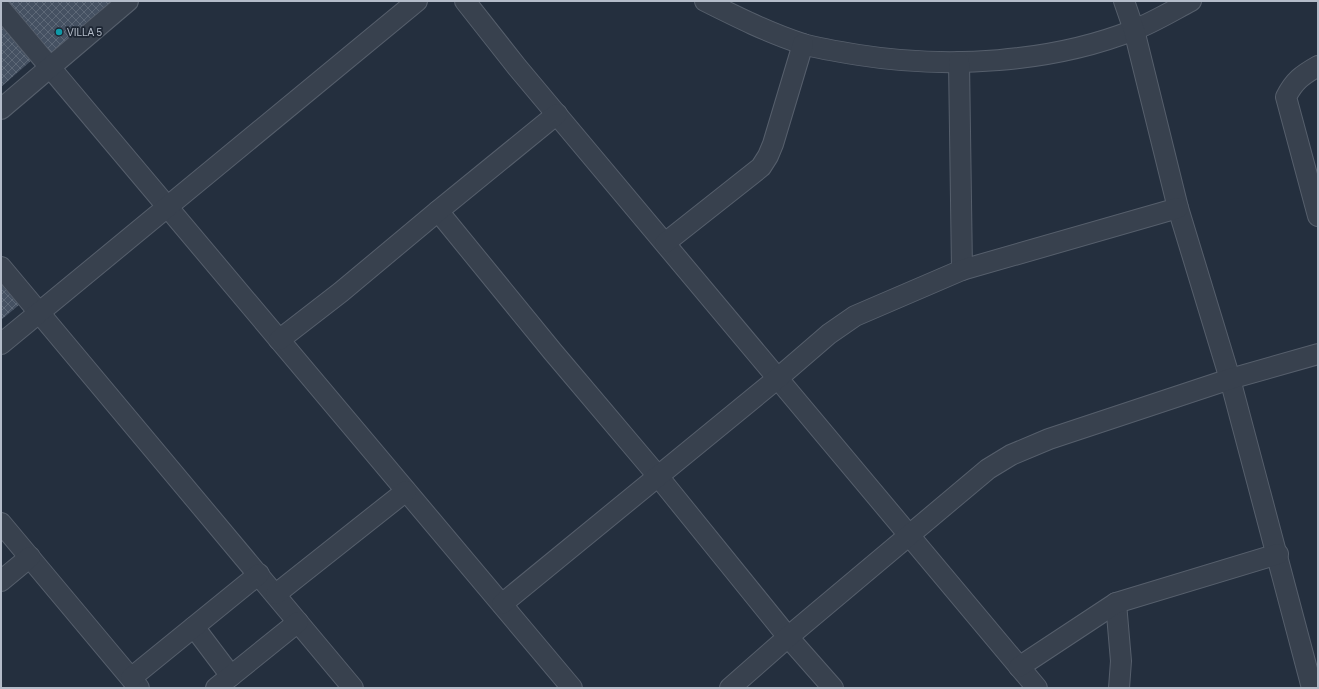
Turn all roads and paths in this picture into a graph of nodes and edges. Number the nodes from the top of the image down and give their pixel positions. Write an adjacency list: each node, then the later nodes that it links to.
1 (128, 1): 12 (street)
2 (417, 1): 15 (street)
3 (465, 1): 14 (street)
4 (705, 1): 9 (street)
5 (1124, 1): 8 (street)
6 (1191, 1): 8 (street)
7 (1, 8): 12 (street)
8 (1134, 30): 10 (street); 16 (street)
9 (803, 44): 10 (street); 19 (street)
10 (960, 62): 21 (street)
11 (1318, 66): 18 (street)
12 (50, 67): 13 (street); 15 (street)
13 (1, 109)
14 (557, 114): 17 (street); 19 (street)
15 (167, 207): 22 (street); 23 (street)
16 (1178, 208): 21 (street); 27 (street)
17 (438, 211): 23 (street); 28 (street)
18 (1318, 216)
19 (665, 243): 26 (street)
20 (1, 267): 22 (street)
21 (962, 270): 26 (street)
22 (39, 312): 24 (street); 34 (street)
23 (279, 340): 29 (street)
24 (1, 344)
25 (1318, 354): 27 (street)
26 (778, 378): 28 (street); 31 (street)
27 (1230, 379): 31 (street); 32 (street)
28 (657, 475): 38 (street); 41 (street)
29 (406, 491): 36 (street); 38 (street)
30 (1, 523): 33 (street)
31 (909, 535): 41 (street); 42 (street)
32 (1278, 554): 37 (street); 51 (street)
33 (30, 557): 35 (street); 44 (street)
34 (259, 574): 36 (street); 40 (street)
35 (1, 581)
36 (276, 594): 39 (street)
37 (1116, 603): 42 (street); 50 (street)
38 (502, 604): 46 (street)
39 (298, 622): 43 (street); 45 (street)
40 (194, 628): 43 (street); 44 (street)
41 (788, 637): 47 (street); 48 (street)
42 (1019, 667): 49 (street)
43 (224, 682)
44 (135, 683)
45 (354, 688)
46 (572, 688)
47 (730, 688)
48 (833, 688)
49 (1037, 688)
50 (1119, 688)
51 (1312, 688)

